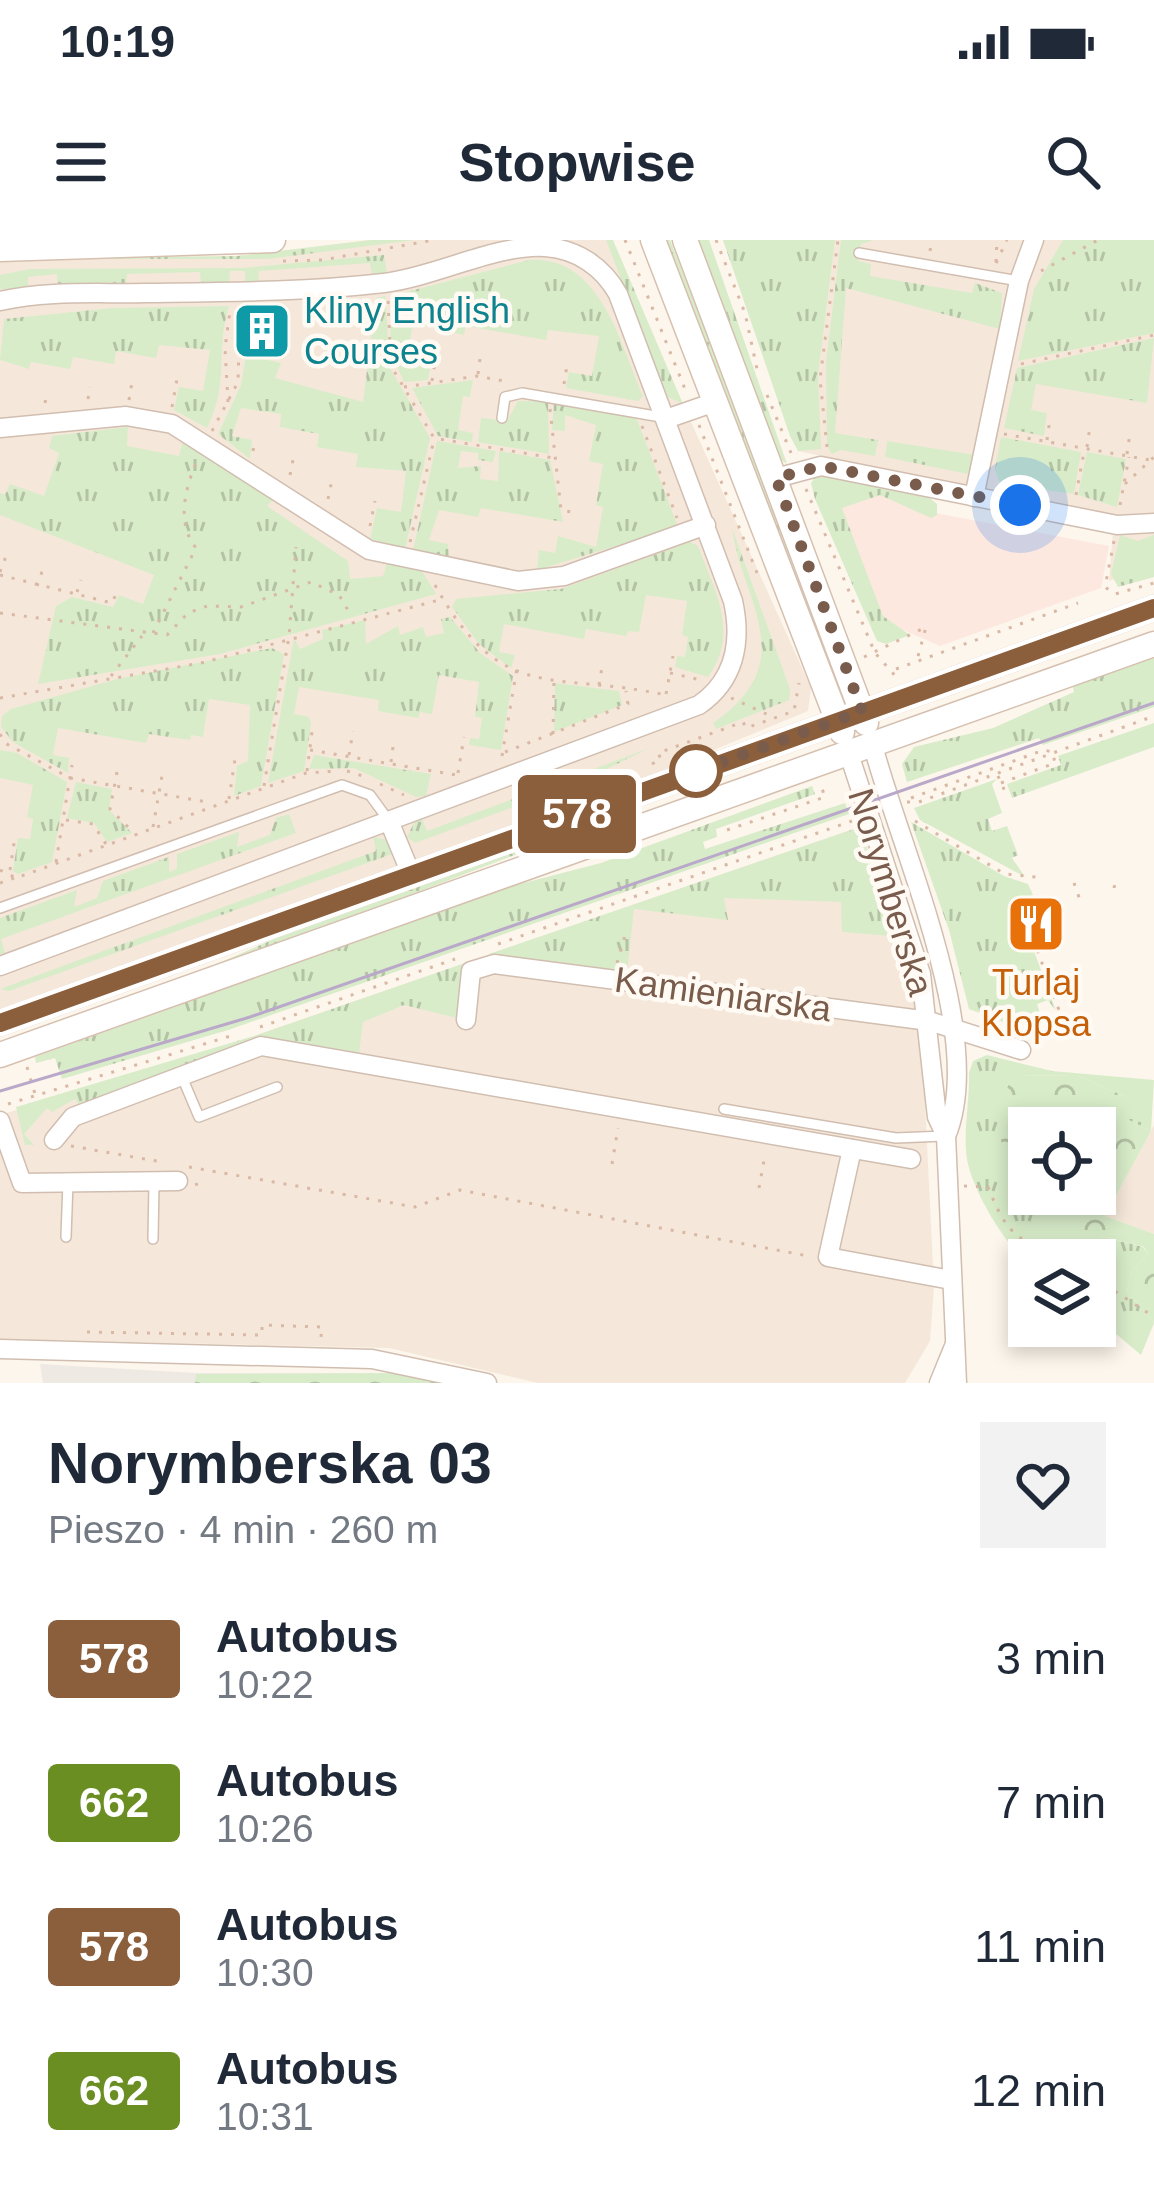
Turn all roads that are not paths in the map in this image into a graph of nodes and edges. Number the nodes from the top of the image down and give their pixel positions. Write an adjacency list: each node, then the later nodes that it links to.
1 (273, 240): 6 (main road)
2 (653, 240): 11 (main road, Norymberska)
3 (685, 240): 15 (main road)
4 (882, 240): 8 (lane)
5 (1034, 240): 9 (street)
6 (0, 248)
7 (860, 253): 8 (lane)
8 (879, 256): 9 (lane)
9 (1028, 277): 16 (street)
10 (0, 301): 13 (street)
11 (704, 406): 13 (street); 22 (main road, Norymberska)
12 (502, 418): 13 (lane)
13 (666, 418): 18 (street)
14 (0, 428): 18 (street)
15 (790, 473): 16 (street); 21 (main road)
16 (974, 496): 17 (street)
17 (1154, 523)
18 (706, 525): 24 (street)
19 (1154, 608): 21 (main road)
20 (1154, 644): 23 (main road)
21 (862, 711): 22 (main road); 23 (main road)
22 (838, 720): 23 (main road, Norymberska); 25 (main road)
23 (860, 747): 29 (street, Norymberska); 31 (street, Norymberska); 33 (main road)
24 (389, 821): 25 (street); 26 (lane); 27 (street)
25 (411, 874): 30 (main road)
26 (0, 908)
27 (0, 965)
28 (466, 1020): 29 (street, Kamieniarska)
29 (928, 1021): 31 (street, Kamieniarska); 38 (street, Norymberska)
30 (0, 1023)
31 (950, 1026): 32 (street, Kamieniarska); 38 (street, Norymberska)
32 (1021, 1050)
33 (0, 1055)
34 (181, 1076): 35 (lane); 39 (street); 40 (street)
35 (277, 1088)
36 (724, 1109): 38 (lane)
37 (2, 1113): 42 (street)
38 (946, 1136): 48 (street, Norymberska)
39 (58, 1142)
40 (852, 1149): 41 (street); 48 (street)
41 (911, 1159)
42 (7, 1168): 45 (street)
43 (178, 1181): 44 (street)
44 (154, 1182): 45 (street); 47 (lane)
45 (68, 1183): 46 (lane)
46 (66, 1237)
47 (153, 1239)
48 (951, 1280): 49 (street, Norymberska)
49 (956, 1344): 52 (street, Norymberska); 53 (street, Norymberska)
50 (0, 1349): 51 (street)
51 (487, 1383)
52 (939, 1383)
53 (957, 1383)

